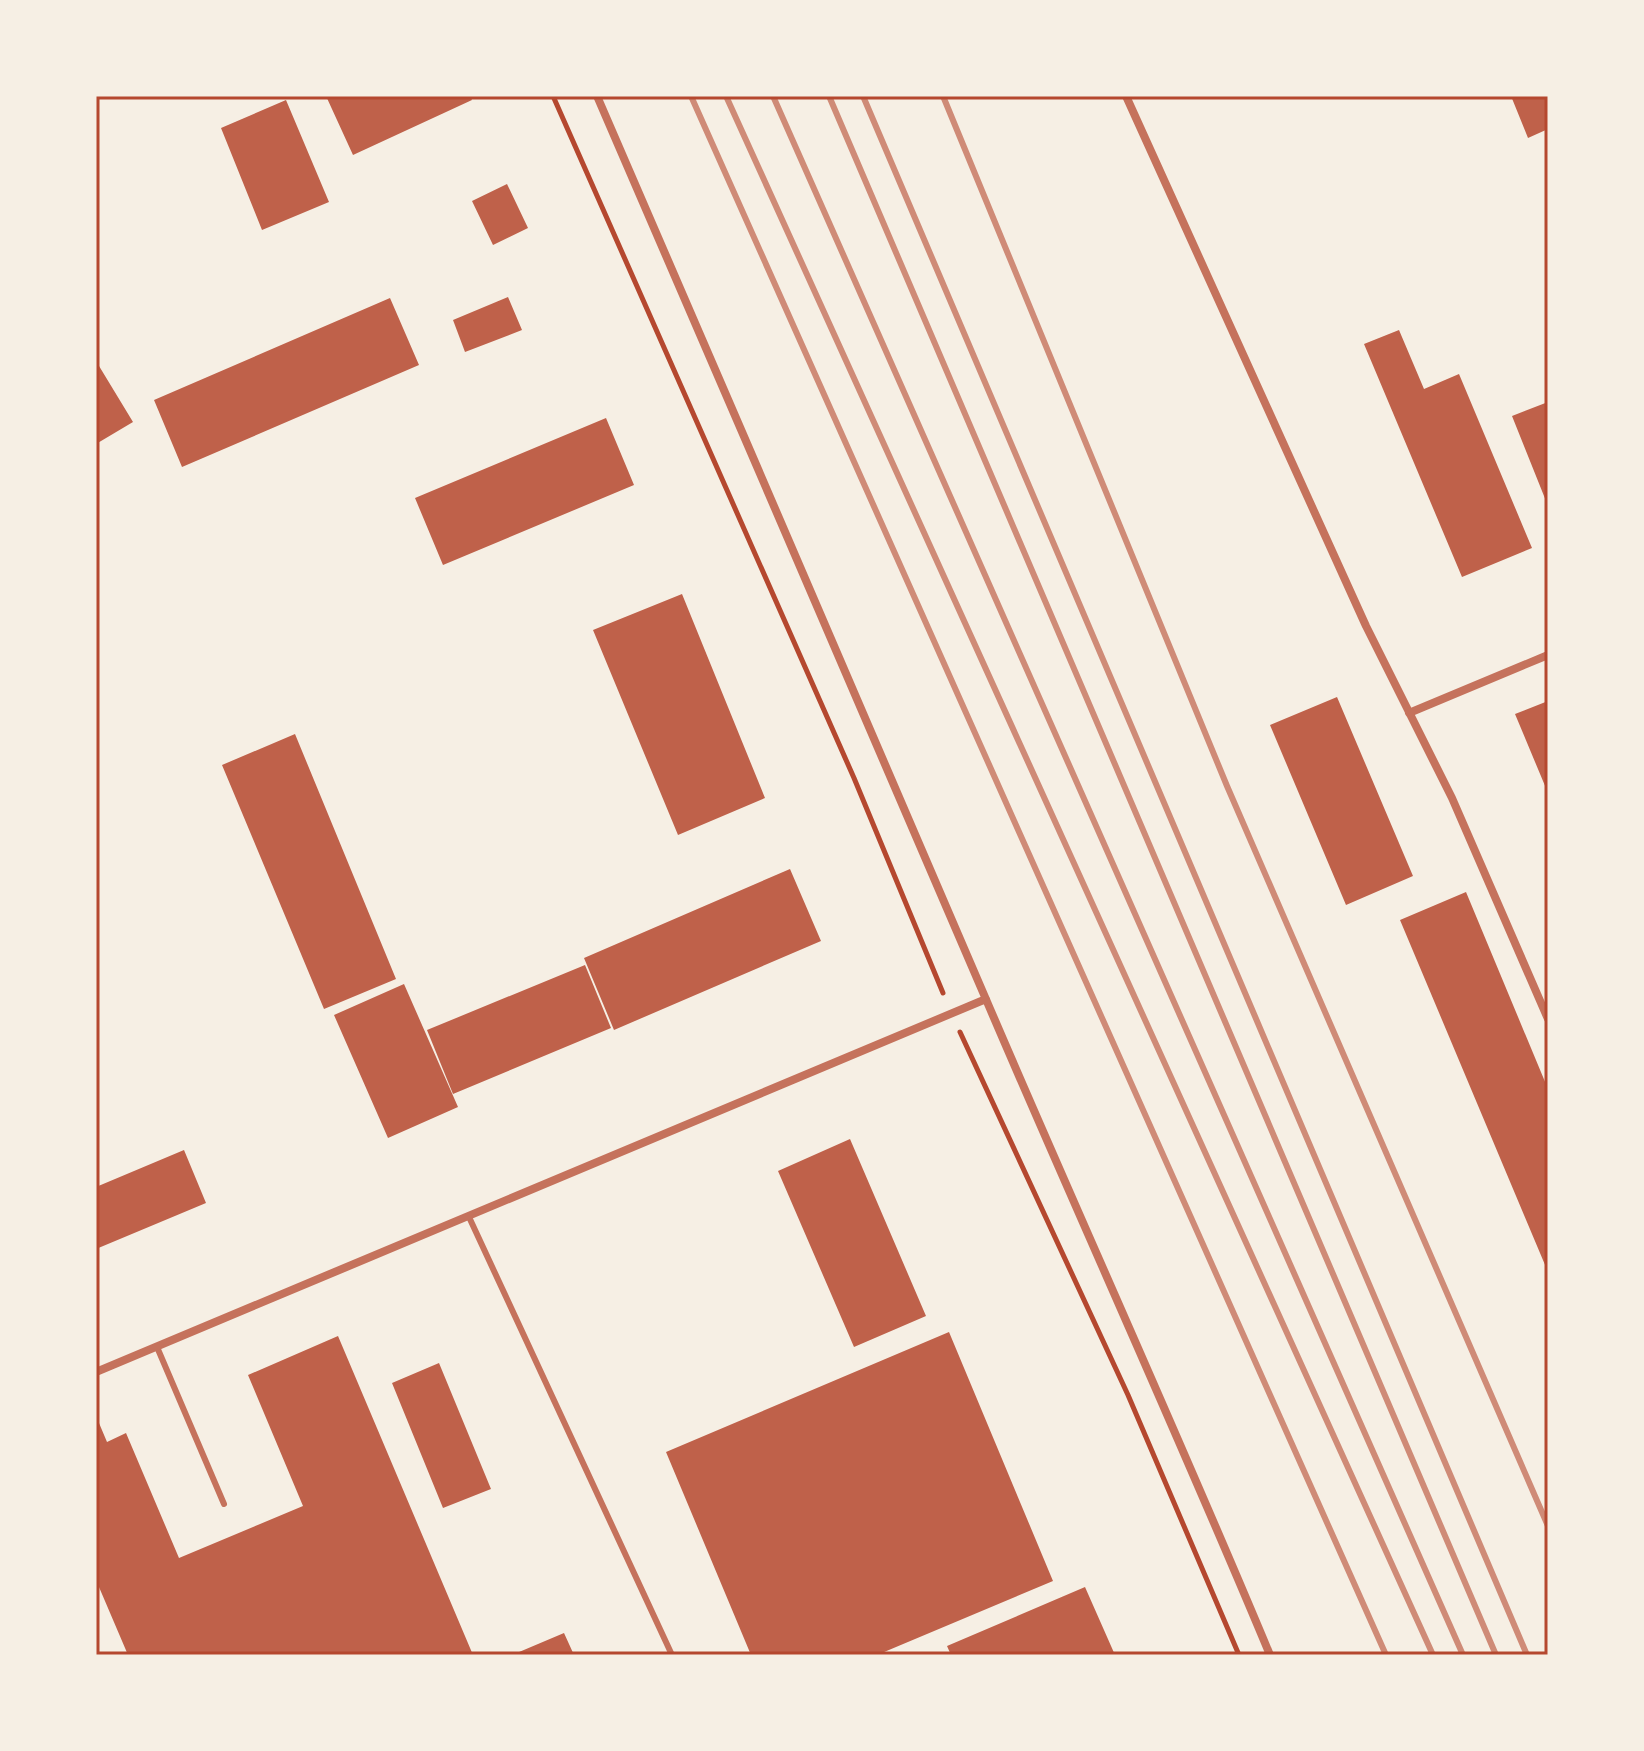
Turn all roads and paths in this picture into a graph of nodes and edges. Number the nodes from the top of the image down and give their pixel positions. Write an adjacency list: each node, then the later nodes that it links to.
1 (553, 96): 7 (path)
2 (597, 96): 6 (street)
3 (1126, 96): 5 (street)
4 (1548, 655): 5 (street)
5 (1409, 713): 8 (street)
6 (986, 999): 7 (street); 15 (street)
7 (952, 1015): 9 (street); 14 (path)
8 (1548, 1019)
9 (469, 1217): 10 (street); 13 (lane)
10 (157, 1347): 11 (street); 12 (lane)
11 (96, 1372)
12 (224, 1504)
13 (672, 1655)
14 (1239, 1655)
15 (1270, 1655)

